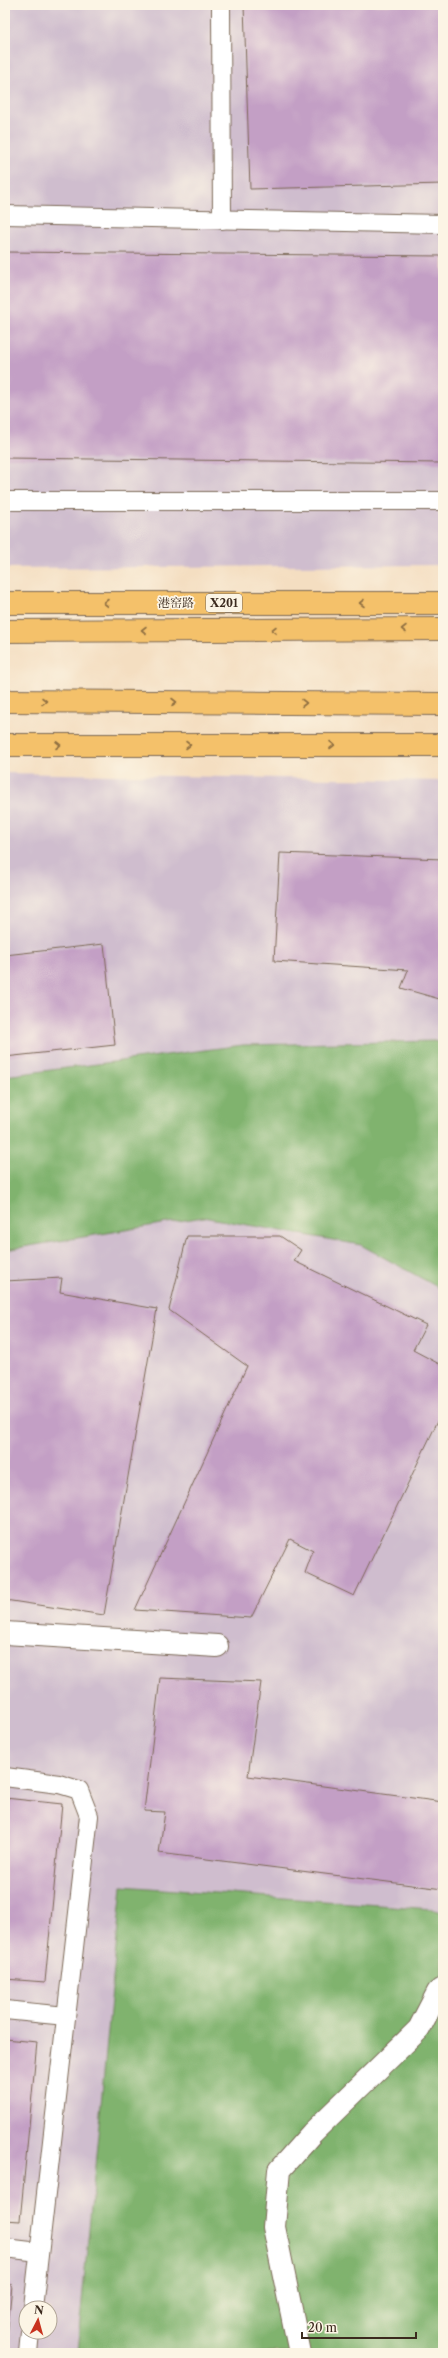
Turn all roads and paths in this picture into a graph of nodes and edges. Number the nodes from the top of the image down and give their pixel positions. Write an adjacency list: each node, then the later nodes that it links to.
1 (221, 5): 3 (lane)
2 (5, 215): 3 (lane)
3 (222, 220): 4 (lane)
4 (443, 224)
5 (5, 501): 6 (lane)
6 (443, 501)
7 (5, 603): 8 (main road, 港窑路 / X201, one-way to 7)
8 (443, 603)
9 (443, 629): 10 (main road, one-way to 10)
10 (5, 631)
11 (5, 701): 12 (main road, one-way to 12)
12 (443, 704)
13 (443, 745): 14 (main road, one-way to 13)
14 (5, 746)
15 (5, 1633): 16 (street)
16 (217, 1646)
17 (5, 1777): 20 (lane)
18 (443, 1988): 26 (street)
19 (5, 2010): 20 (lane)
20 (66, 2016): 22 (lane)
21 (5, 2248): 22 (lane)
22 (39, 2252): 23 (lane)
23 (34, 2300)
24 (29, 2340): 25 (lane)
25 (28, 2353)
26 (300, 2353)

